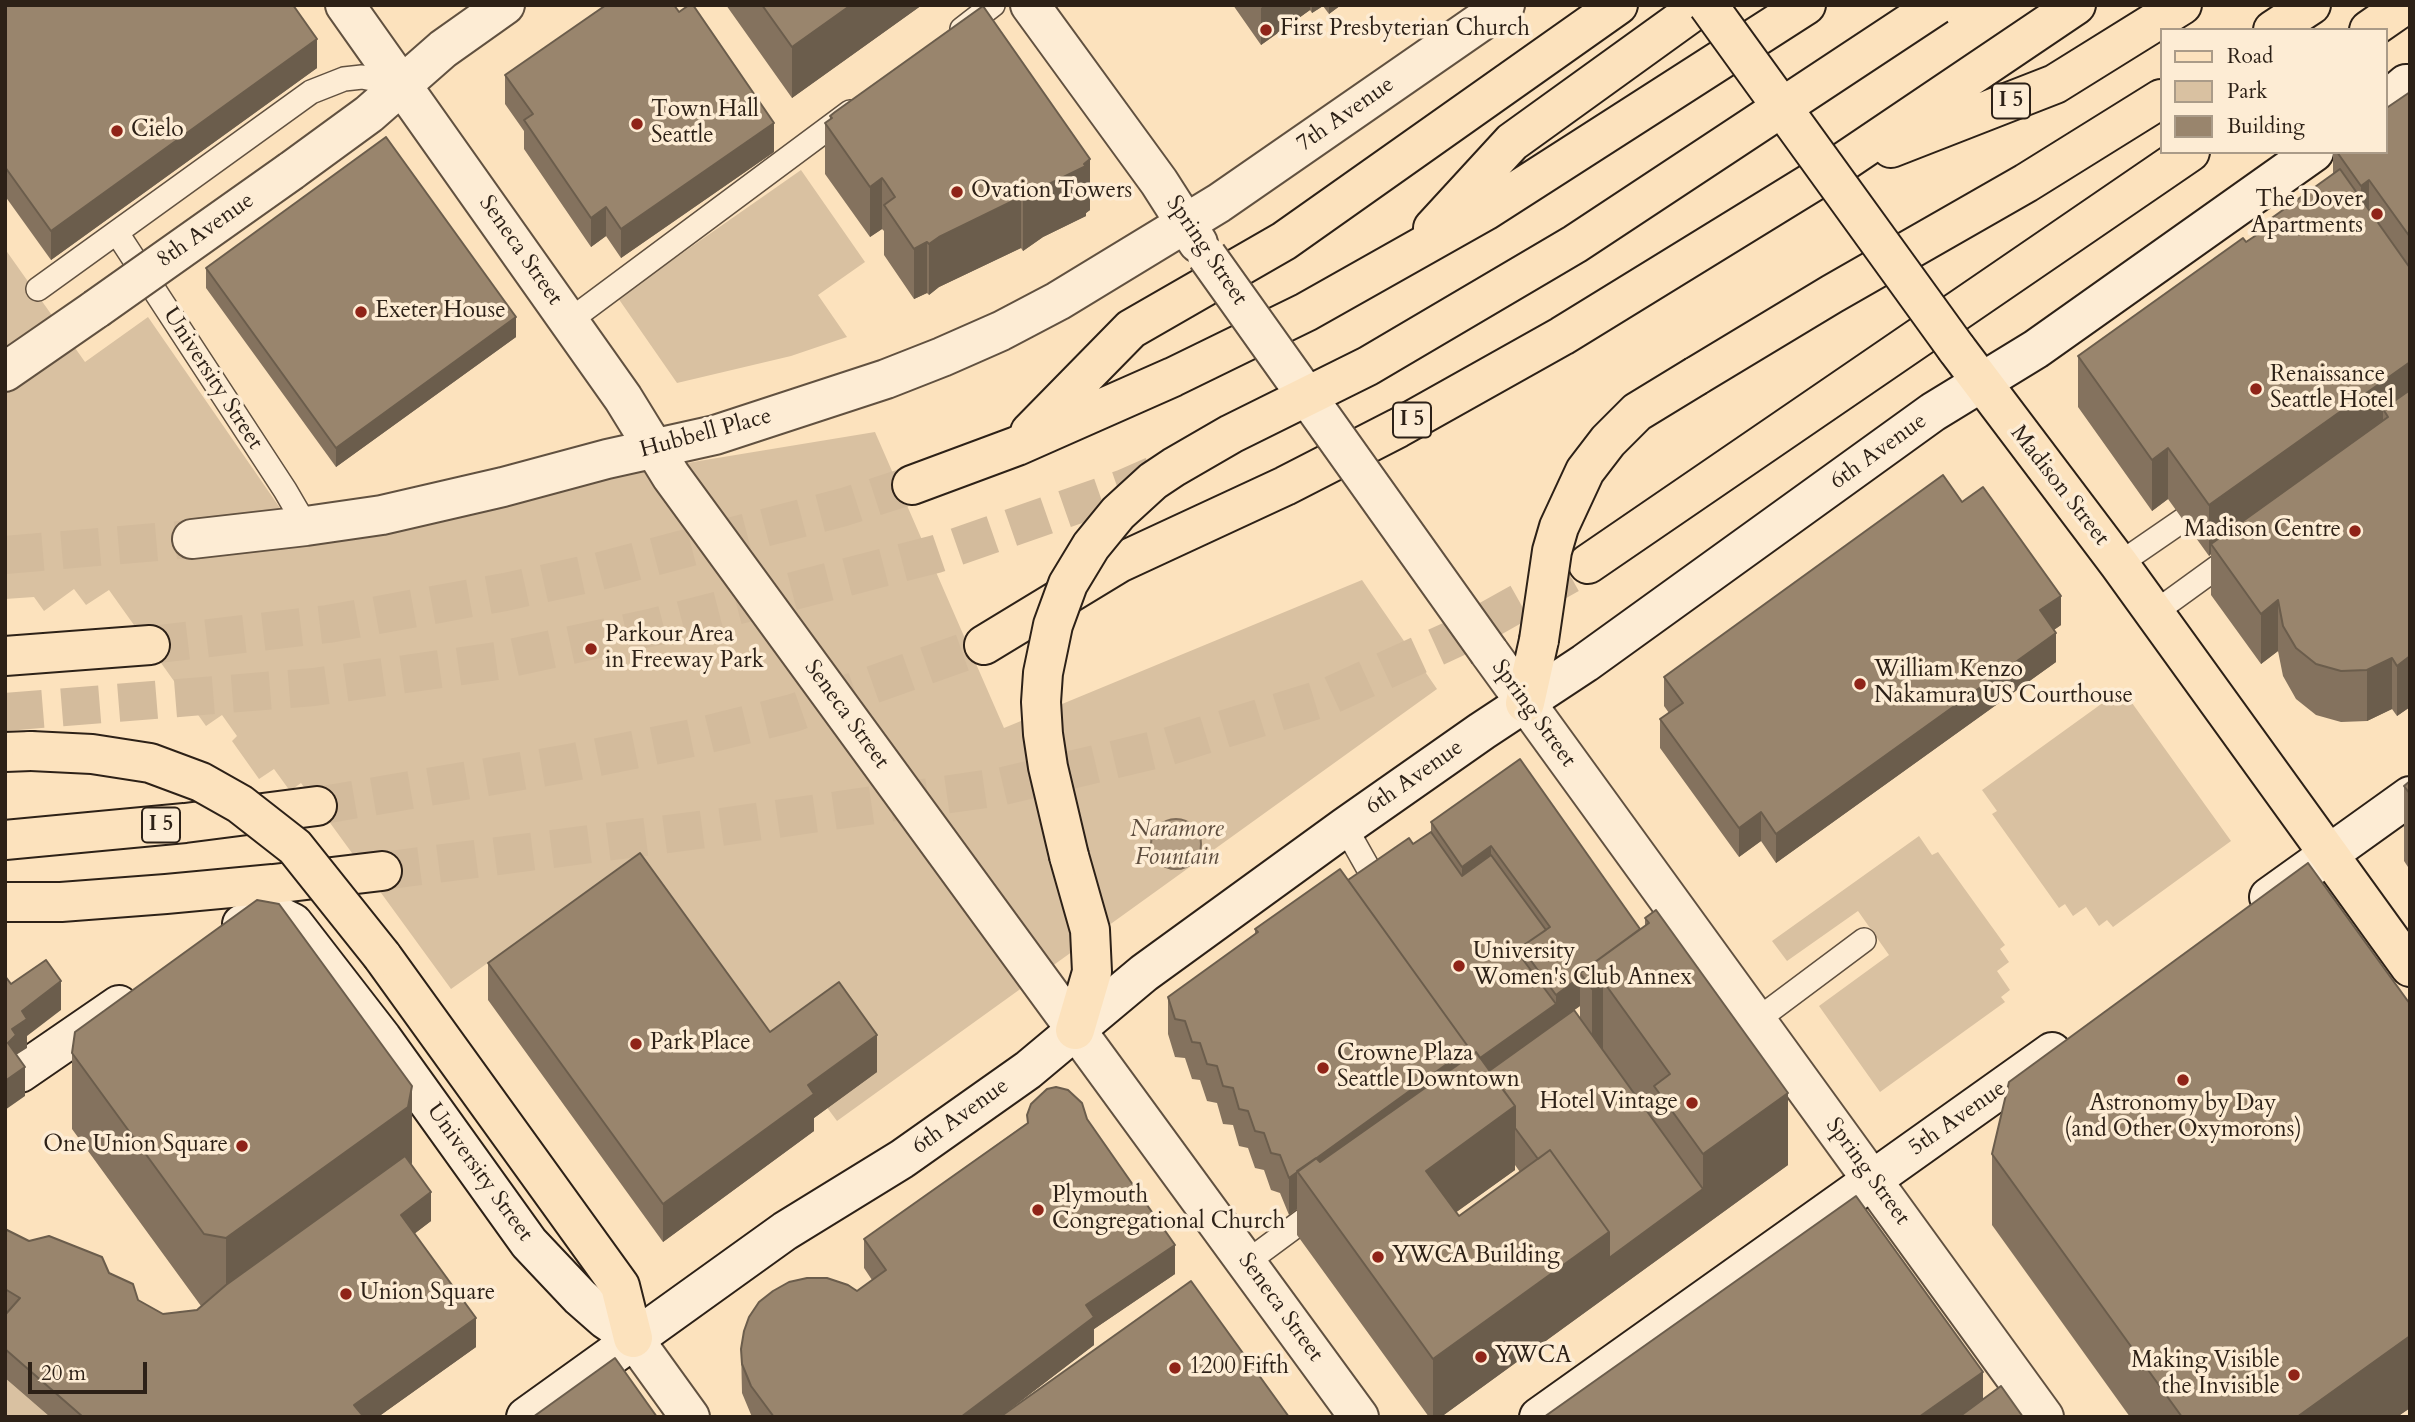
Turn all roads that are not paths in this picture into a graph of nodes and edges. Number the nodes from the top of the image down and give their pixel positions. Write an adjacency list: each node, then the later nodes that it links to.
1 (345, 5): 19 (street, Seneca Street)
2 (505, 5): 19 (street, 8th Avenue)
3 (993, 5): 17 (lane)
4 (1030, 5): 26 (street, Spring Street)
5 (1505, 5): 26 (street, 7th Avenue)
6 (1618, 5): 33 (main road)
7 (1702, 5): 28 (main road)
8 (1708, 5): 32 (main road, Madison Street, bridge)
9 (1807, 5): 28 (main road)
10 (1937, 5): 62 (main road, bridge)
11 (2076, 5): 25 (main road, I 5)
12 (2182, 5): 25 (main road, I 5)
13 (2311, 5): 15 (main road)
14 (2405, 5): 16 (main road)
15 (2276, 28)
16 (2372, 28)
17 (949, 38)
18 (2410, 84): 21 (street)
19 (402, 85): 27 (lane); 30 (street, Seneca Street); 31 (street, 8th Avenue, bridge)
20 (2160, 100): 46 (main road, bridge)
21 (2387, 100)
22 (864, 101): 30 (lane)
23 (2187, 154): 40 (main road)
24 (2311, 154): 32 (street, 6th Avenue)
25 (1827, 173): 44 (main road, I 5)
26 (1185, 223): 34 (street, Hubbell Place); 46 (street, Spring Street, bridge)
27 (117, 233): 29 (lane); 37 (lane, University Street)
28 (1406, 258): 33 (main road)
29 (38, 289)
30 (569, 321): 34 (street, Seneca Street)
31 (5, 372)
32 (1980, 383): 41 (main road, Madison Street); 46 (street, 6th Avenue)
33 (1017, 446): 35 (main road)
34 (654, 448): 37 (street, Hubbell Place); 62 (street, Seneca Street)
35 (912, 485)
36 (2183, 520): 41 (lane)
37 (306, 526): 38 (street, Hubbell Place)
38 (192, 539)
39 (2246, 546): 42 (lane)
40 (1588, 564)
41 (2119, 564): 42 (main road, Madison Street)
42 (2154, 613): 52 (main road, Madison Street)
43 (150, 645): 45 (main road)
44 (984, 645)
45 (5, 656)
46 (1525, 703): 50 (street, 6th Avenue); 61 (street, Spring Street)
47 (18, 752): 68 (main road, bridge)
48 (2410, 796): 52 (street)
49 (317, 806): 51 (main road, I 5)
50 (1345, 827): 54 (lane); 62 (street, 6th Avenue)
51 (5, 840)
52 (2329, 855): 56 (street); 59 (main road, Madison Street)
53 (382, 871): 55 (main road)
54 (1376, 882)
55 (5, 902)
56 (2244, 915)
57 (1864, 940): 61 (lane)
58 (208, 944): 68 (street, University Street)
59 (2410, 967)
60 (153, 982): 64 (street)
61 (1757, 1020): 65 (street, Spring Street)
62 (1075, 1030): 67 (street, Seneca Street); 68 (street, 6th Avenue)
63 (2078, 1033): 65 (street, 5th Avenue)
64 (20, 1073)
65 (1873, 1180): 69 (street, Spring Street); 73 (street, 5th Avenue)
66 (1335, 1197): 67 (lane)
67 (1247, 1262): 72 (street, Seneca Street)
68 (633, 1338): 70 (street, 6th Avenue); 71 (street, University Street)
69 (2033, 1413)
70 (526, 1417)
71 (690, 1417)
72 (1359, 1417)
73 (1539, 1417)

